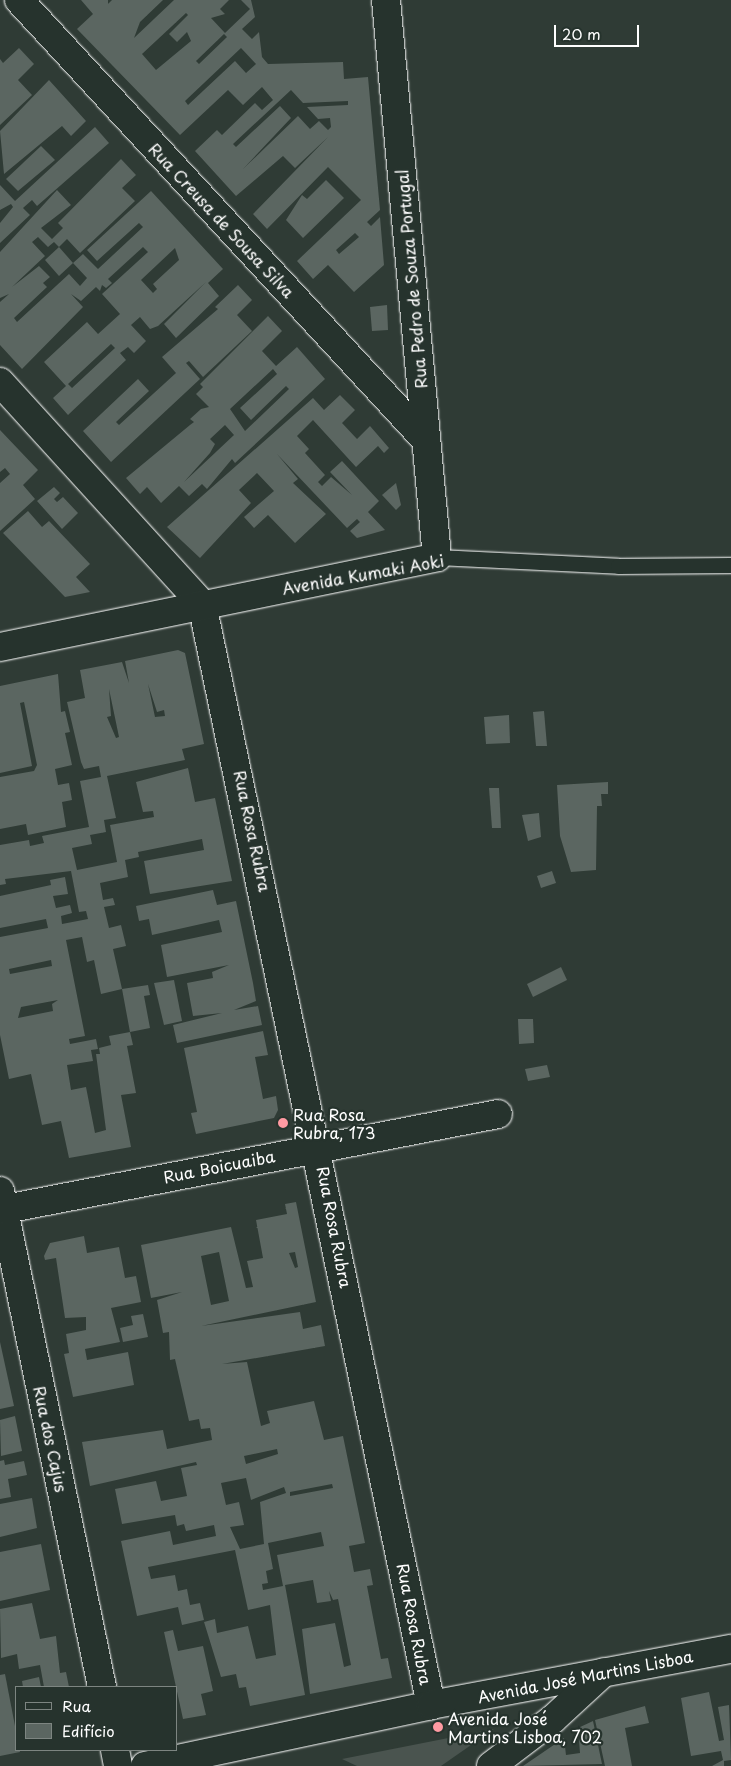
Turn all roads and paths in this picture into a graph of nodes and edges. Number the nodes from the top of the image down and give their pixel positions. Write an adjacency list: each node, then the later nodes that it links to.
1 (19, 0): 4 (street, Rua Creusa de Sousa Silva)
2 (386, 0): 4 (street, Rua Pedro de Souza Portugal)
3 (0, 382): 7 (street)
4 (424, 439): 5 (street, Rua Pedro de Souza Portugal)
5 (437, 558): 6 (lane, Avenida Kumaki Aoki); 7 (street, Avenida Kumaki Aoki)
6 (731, 565)
7 (202, 604): 8 (street, Avenida Kumaki Aoki); 10 (street, Rua Rosa Rubra)
8 (0, 648)
9 (498, 1114): 10 (street, Rua Boicuaiba)
10 (318, 1146): 11 (street, Rua Boicuaiba); 15 (street, Rua Rosa Rubra)
11 (1, 1204): 14 (street, Rua dos Cajus)
12 (731, 1649): 13 (street, Avenida José Martins Lisboa)
13 (604, 1672): 15 (street, Avenida José Martins Lisboa); 19 (street)
14 (102, 1686)
15 (431, 1705): 18 (street, Avenida José Martins Lisboa)
16 (115, 1751): 17 (street)
17 (118, 1766)
18 (145, 1766)
19 (490, 1766)

